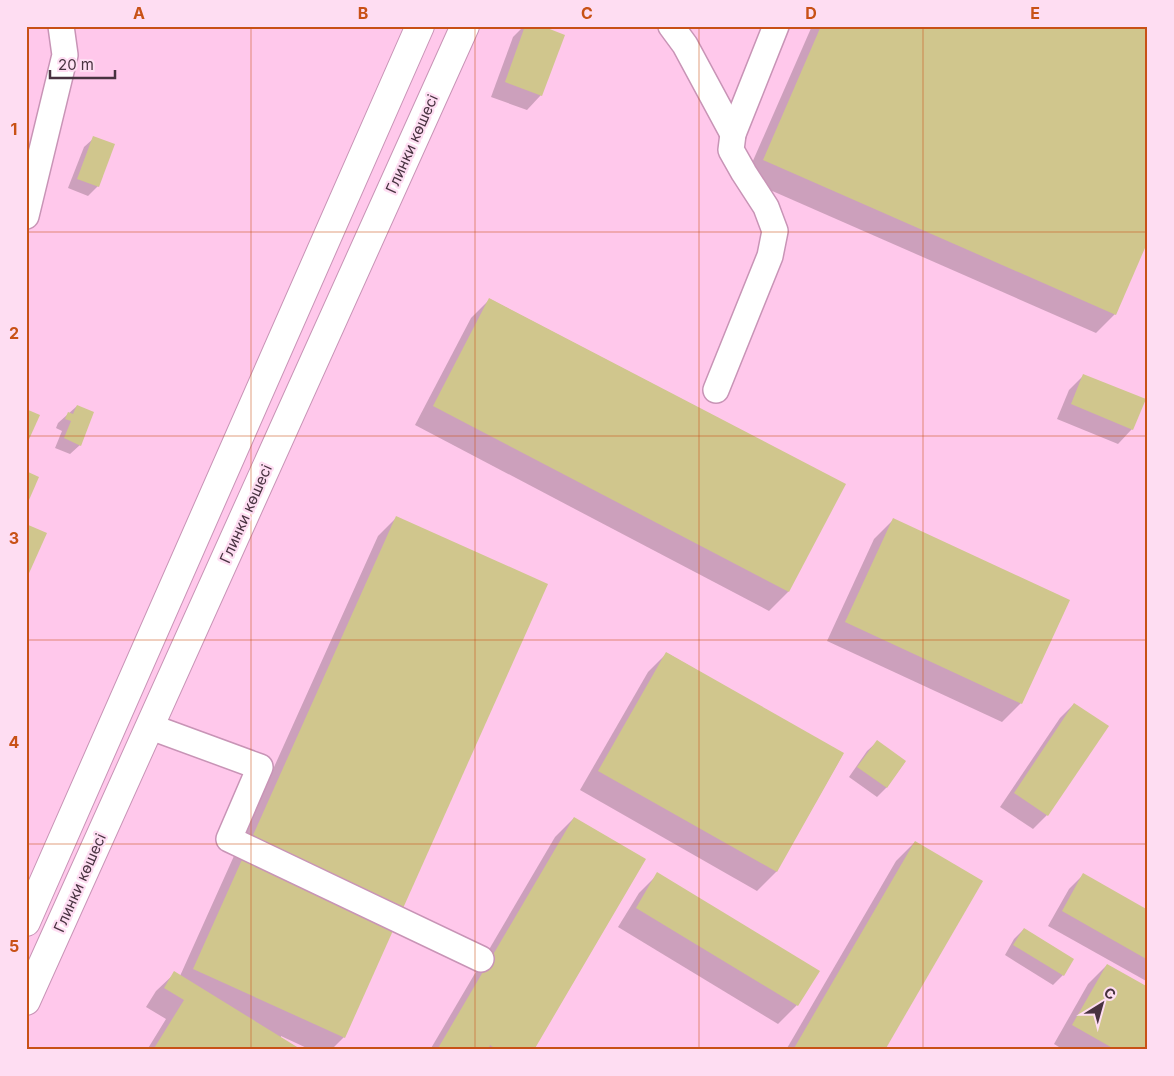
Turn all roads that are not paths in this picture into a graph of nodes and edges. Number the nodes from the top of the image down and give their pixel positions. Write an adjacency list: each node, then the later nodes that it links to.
1 (61, 26): 7 (lane)
2 (420, 26): 10 (main road)
3 (465, 26): 9 (main road, Глинки көшесі)
4 (672, 26): 6 (lane)
5 (776, 26): 6 (lane)
6 (733, 134): 8 (lane)
7 (26, 216)
8 (716, 390)
9 (151, 727): 11 (lane); 12 (main road, Глинки көшесі)
10 (26, 922)
11 (481, 959)
12 (26, 1001)

